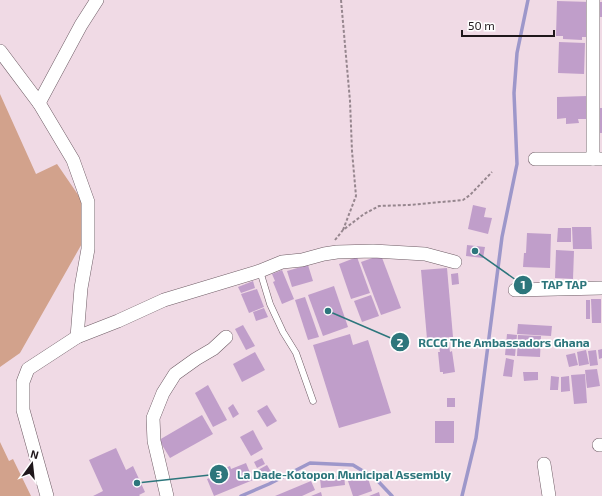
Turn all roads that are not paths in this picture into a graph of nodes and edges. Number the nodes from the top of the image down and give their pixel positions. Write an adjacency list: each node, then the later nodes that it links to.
1 (97, 0): 4 (street)
2 (593, 0): 6 (street)
3 (0, 51): 4 (street)
4 (39, 103): 11 (street)
5 (535, 159): 6 (street)
6 (598, 159)
7 (455, 262): 8 (street)
8 (260, 271): 11 (street); 13 (lane)
9 (602, 288): 10 (street)
10 (515, 290)
11 (77, 337): 15 (street)
12 (226, 337): 16 (street)
13 (313, 401)
14 (544, 464): 17 (street)
15 (47, 496)
16 (167, 496)
17 (549, 496)

